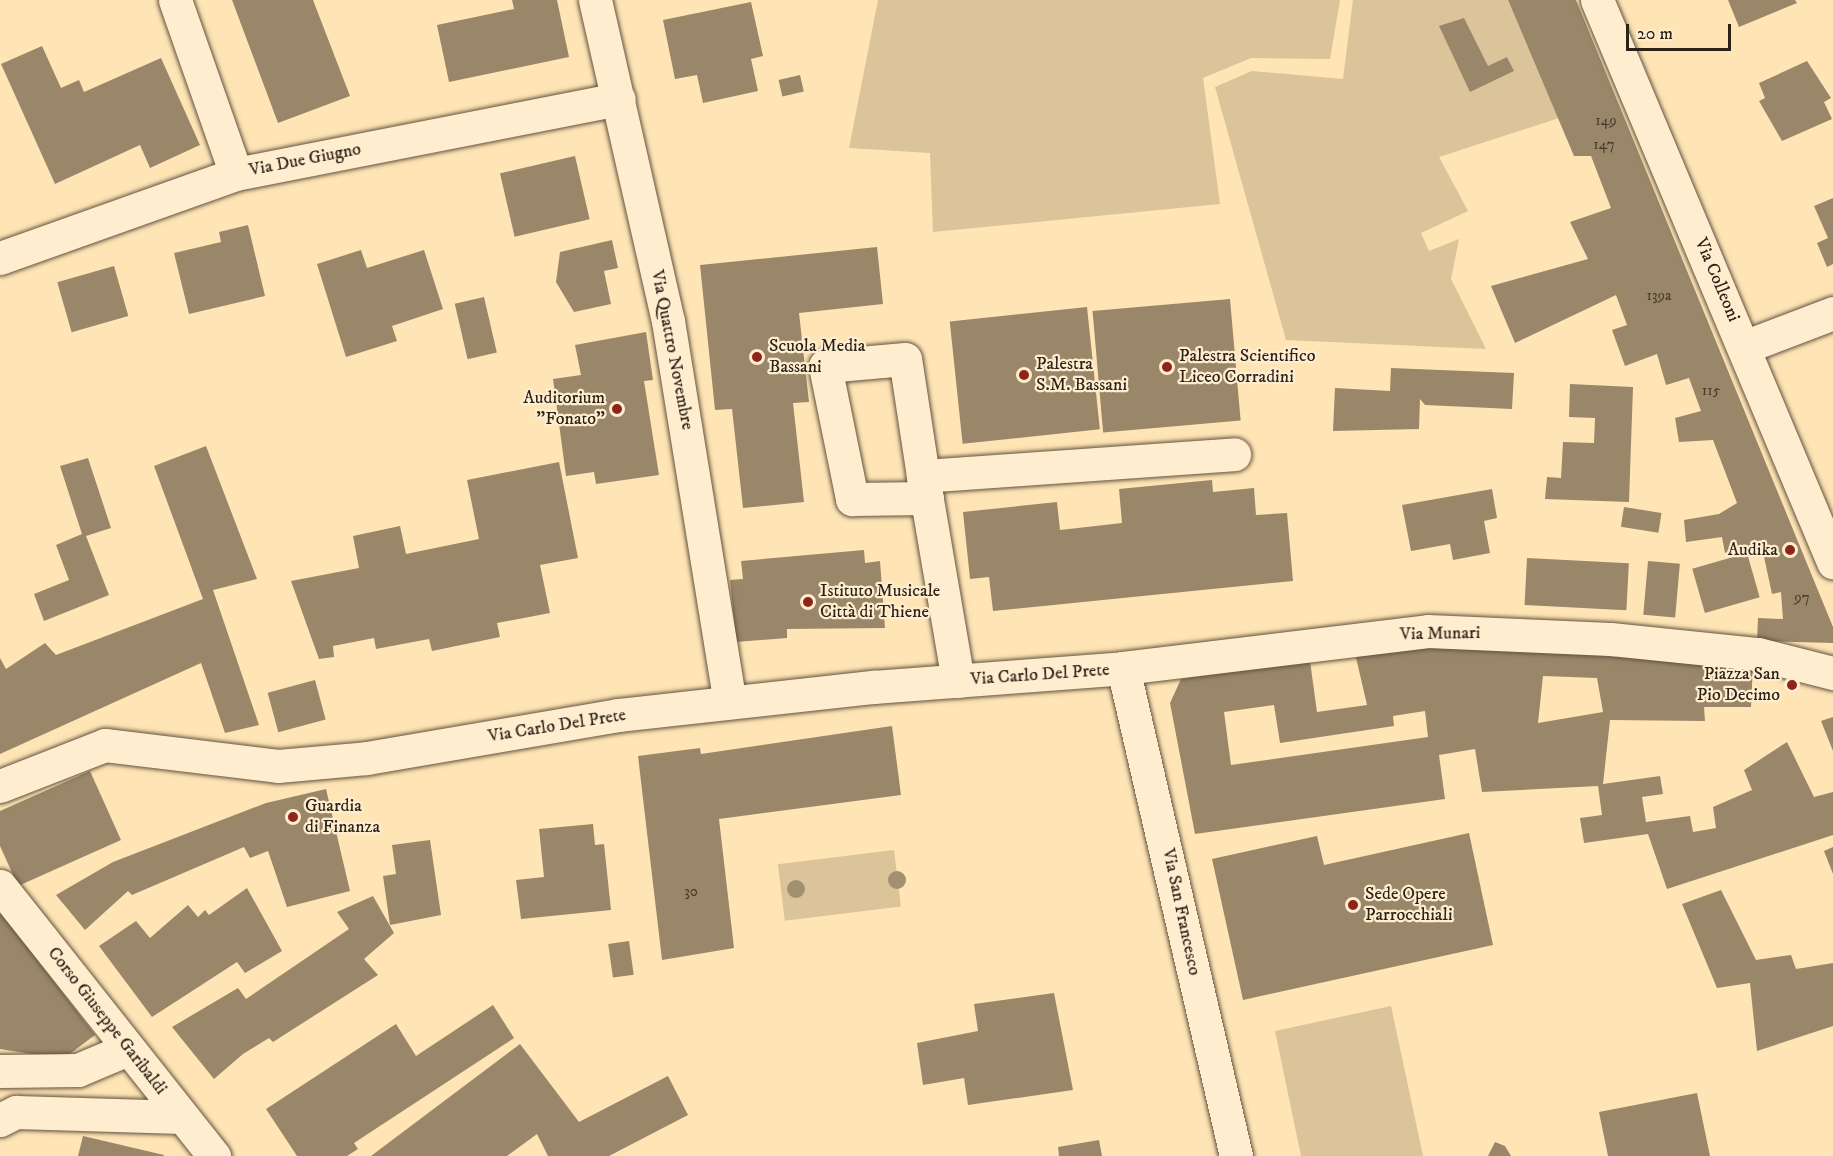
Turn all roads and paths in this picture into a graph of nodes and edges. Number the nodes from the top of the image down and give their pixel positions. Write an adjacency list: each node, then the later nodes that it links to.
1 (175, 0): 5 (street)
2 (595, 0): 4 (street, Via Quattro Novembre)
3 (1597, 0): 8 (street, Via Colleoni)
4 (619, 99): 5 (street, Via Due Giugno); 14 (street, Via Quattro Novembre)
5 (236, 174): 6 (street, Via Due Giugno)
6 (0, 258)
7 (1833, 313): 8 (street)
8 (1744, 348): 10 (street, Via Colleoni)
9 (1234, 454): 13 (street)
10 (1833, 562)
11 (1123, 668): 12 (street, Via Munari); 13 (street, Via Carlo Del Prete); 22 (street, Via San Francesco)
12 (1833, 673)
13 (958, 681): 14 (street, Via Carlo Del Prete)
14 (730, 702): 15 (street, Via Carlo Del Prete)
15 (0, 786)
16 (0, 886): 17 (street, Corso Giuseppe Garibaldi)
17 (128, 1049): 18 (street); 19 (street, Corso Giuseppe Garibaldi)
18 (0, 1071)
19 (183, 1117): 20 (street); 21 (street, Corso Giuseppe Garibaldi)
20 (0, 1120)
21 (214, 1156)
22 (1236, 1156)

